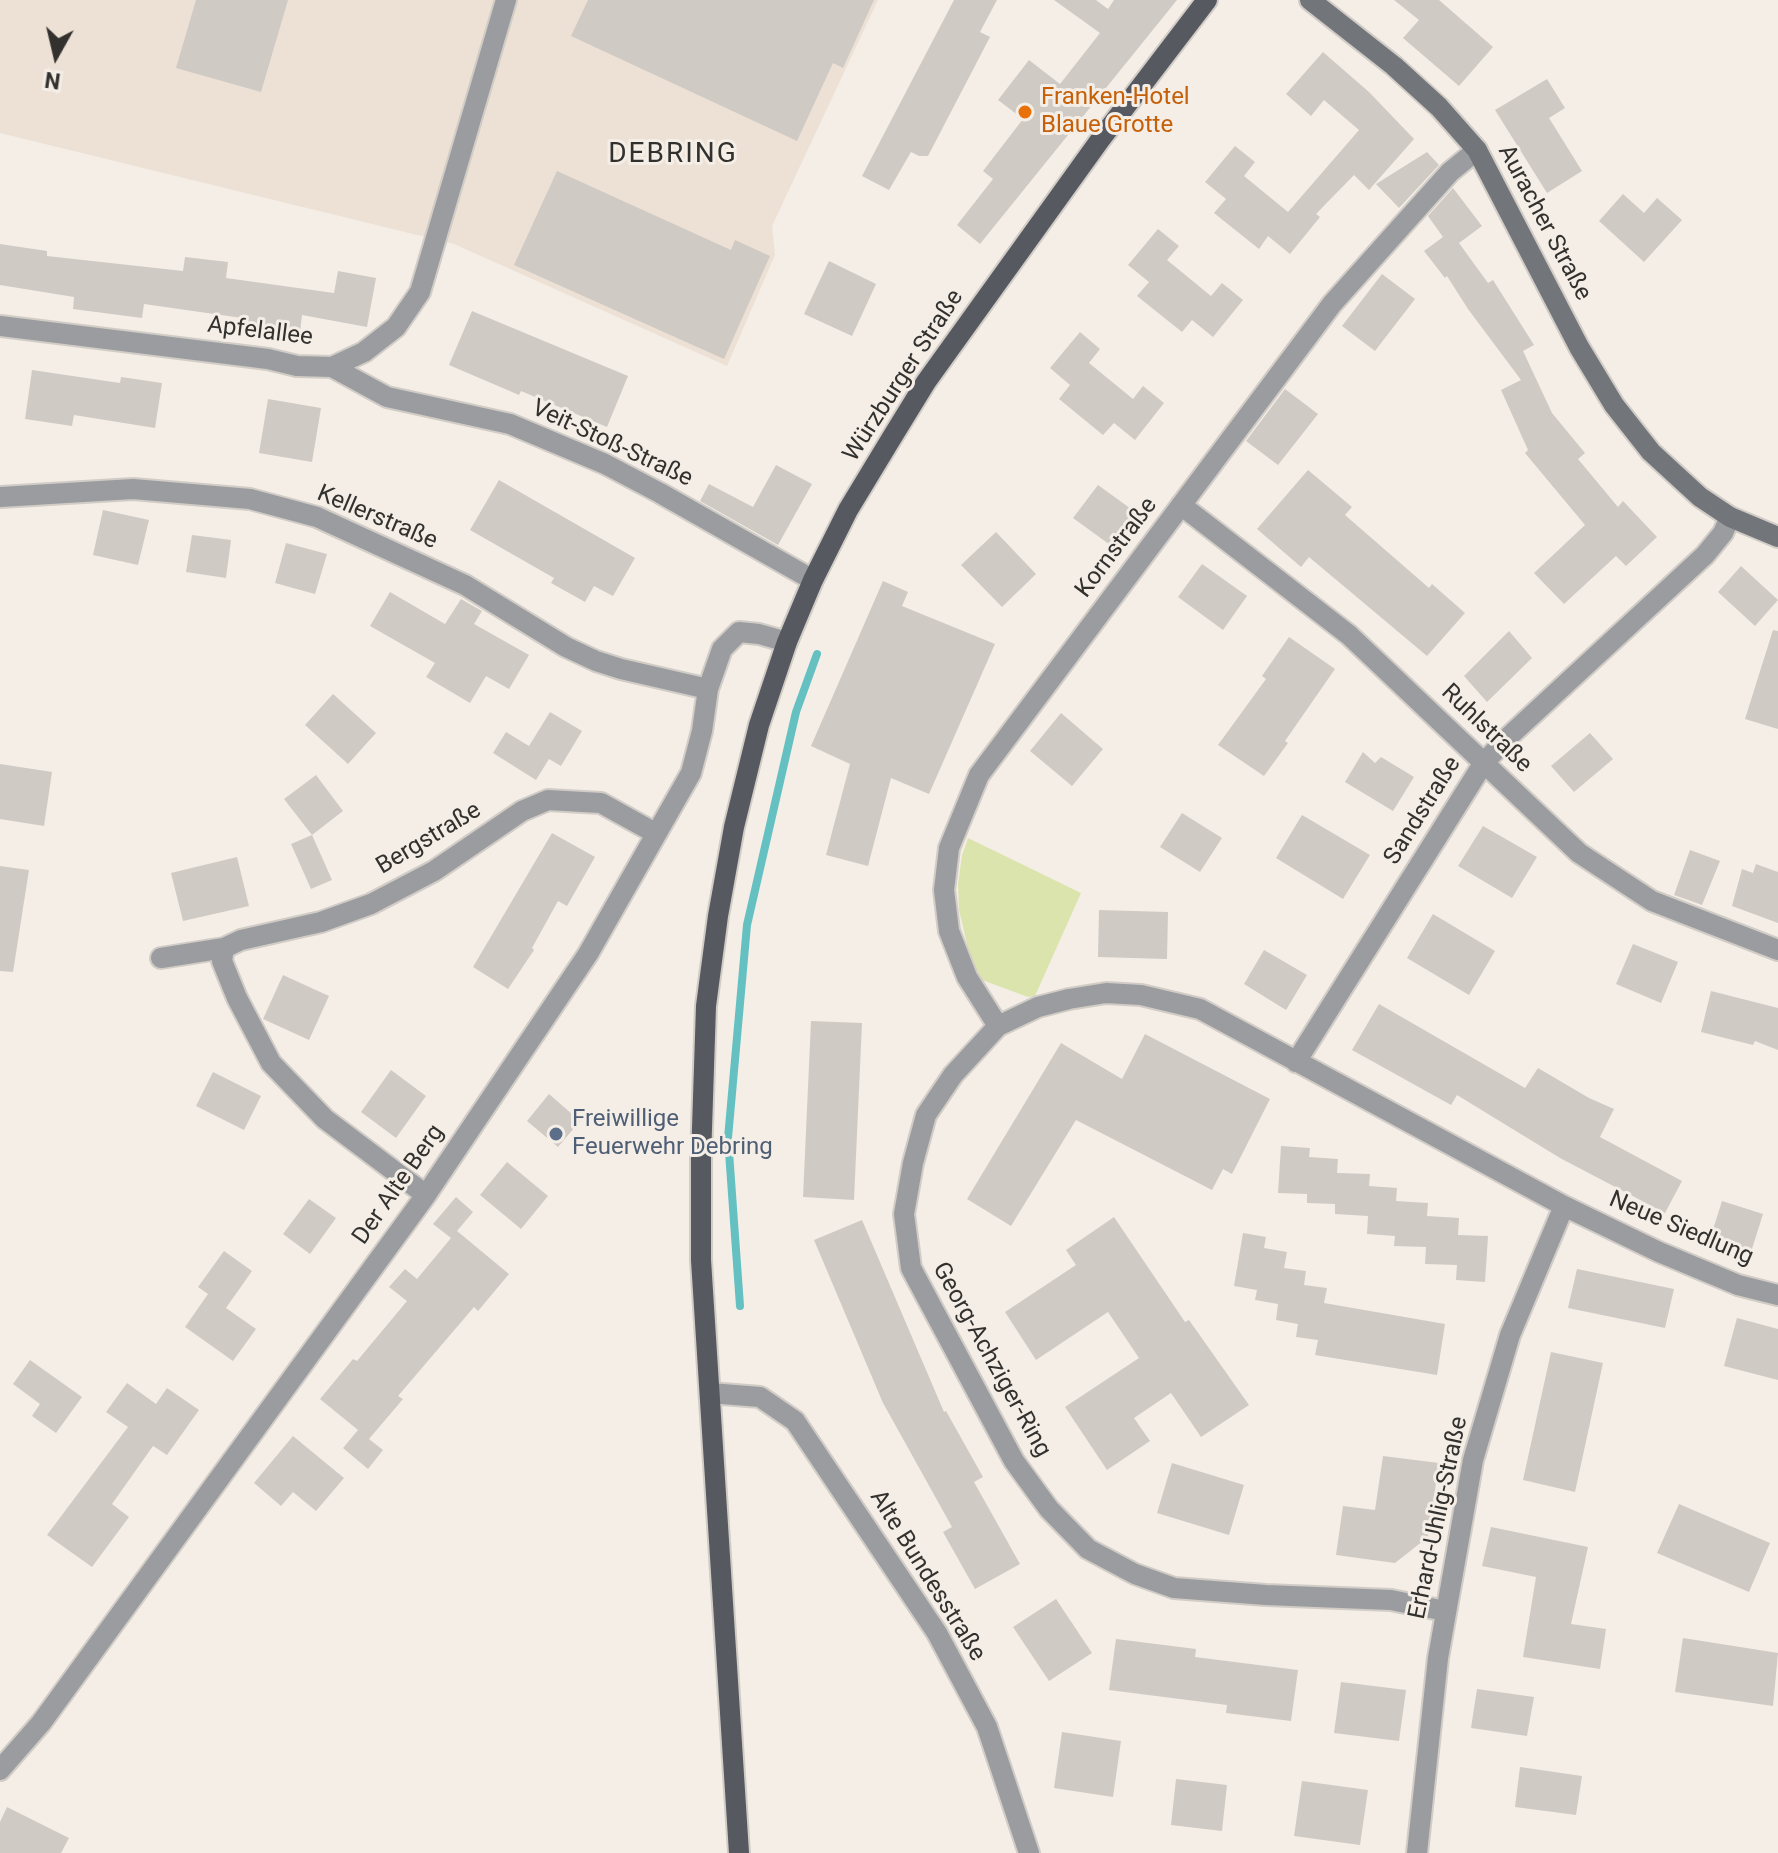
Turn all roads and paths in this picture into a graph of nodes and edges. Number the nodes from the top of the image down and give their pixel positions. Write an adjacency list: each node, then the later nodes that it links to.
1 (506, 0): 6 (street, Apfelallee)
2 (1207, 0): 11 (main road, Würzburger Straße)
3 (1310, 0): 4 (street, Auracher Straße)
4 (1477, 150): 8 (street, Kornstraße); 9 (street, Auracher Straße)
5 (0, 326): 6 (street, Apfelallee)
6 (332, 367): 11 (street, Veit-Stoß-Straße)
7 (0, 497): 13 (street, Kellerstraße)
8 (1181, 505): 14 (street, Ruhlstraße); 19 (street, Kornstraße)
9 (1730, 517): 10 (street, Auracher Straße); 14 (street, Sandstraße)
10 (1778, 537)
11 (813, 580): 12 (main road, Würzburger Straße)
12 (787, 642): 13 (street, Der Alte Berg); 24 (main road, Würzburger Straße)
13 (708, 689): 15 (street, Der Alte Berg)
14 (1483, 764): 17 (street, Ruhlstraße); 20 (street, Sandstraße)
15 (655, 833): 16 (street, Bergstraße); 21 (street, Der Alte Berg)
16 (224, 948): 18 (street, Bergstraße); 21 (street)
17 (1778, 950)
18 (161, 958)
19 (998, 1026): 20 (street, Georg-Achziger-Ring); 25 (street, Georg-Achziger-Ring)
20 (1296, 1062): 22 (street, Georg-Achziger-Ring)
21 (426, 1195): 26 (street, Der Alte Berg)
22 (1564, 1206): 23 (street, Neue Siedlung); 25 (street, Erhard-Uhlig-Straße)
23 (1778, 1295)
24 (710, 1393): 27 (main road); 28 (street, Alte Bundesstraße)
25 (1445, 1611): 29 (street, Erhard-Uhlig-Straße)
26 (0, 1770)
27 (739, 1853)
28 (1029, 1853)
29 (1417, 1853)

